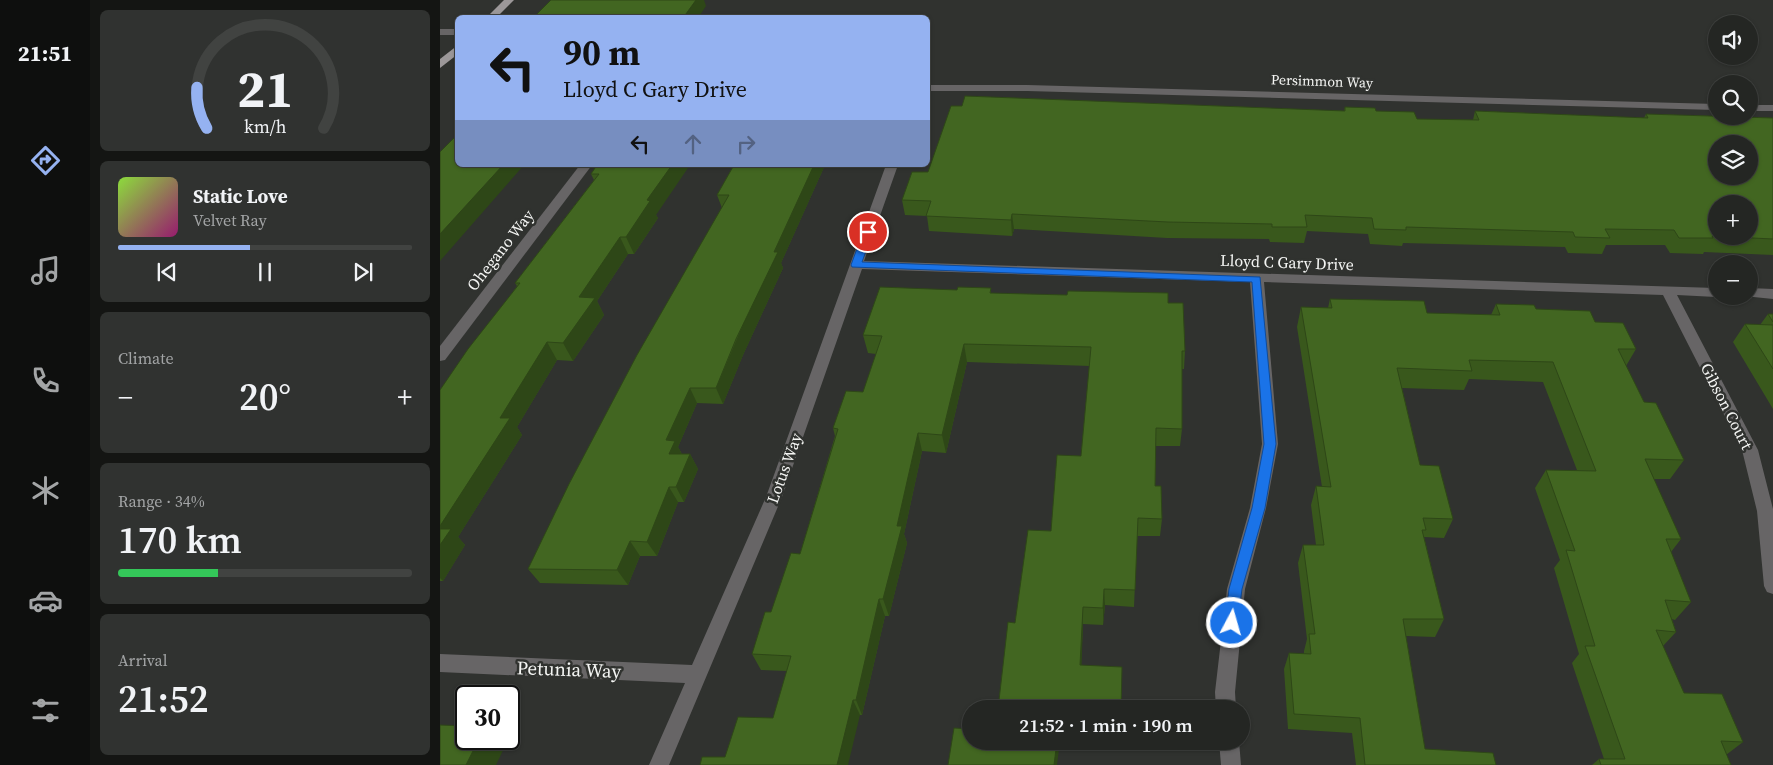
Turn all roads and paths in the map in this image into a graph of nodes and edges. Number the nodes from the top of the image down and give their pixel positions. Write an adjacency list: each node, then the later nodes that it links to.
1 (509, 0): 2 (main road)
2 (493, 15)
3 (440, 32): 4 (street)
4 (455, 32)
5 (455, 51): 6 (main road)
6 (440, 65)
7 (930, 88): 8 (street, Persimmon Way)
8 (1708, 107)
9 (1758, 108): 10 (street)
10 (1773, 108)
11 (584, 167): 19 (street, Ohegano Way)
12 (891, 167): 13 (street, Lotus Way)
13 (856, 265): 14 (street, Lloyd C Gary Drive); 22 (street, Lotus Way)
14 (1257, 279): 15 (street, Lloyd C Gary Drive); 23 (street)
15 (1668, 291): 16 (street, Lloyd C Gary Drive); 20 (street, Gibson Court)
16 (1708, 292)
17 (1758, 293): 18 (street)
18 (1773, 294)
19 (440, 356)
20 (1773, 586)
21 (440, 663): 22 (street, Petunia Way)
22 (698, 674): 25 (street, Lotus Way)
23 (1225, 700)
24 (1230, 750): 26 (street)
25 (659, 765)
26 (1231, 765)

